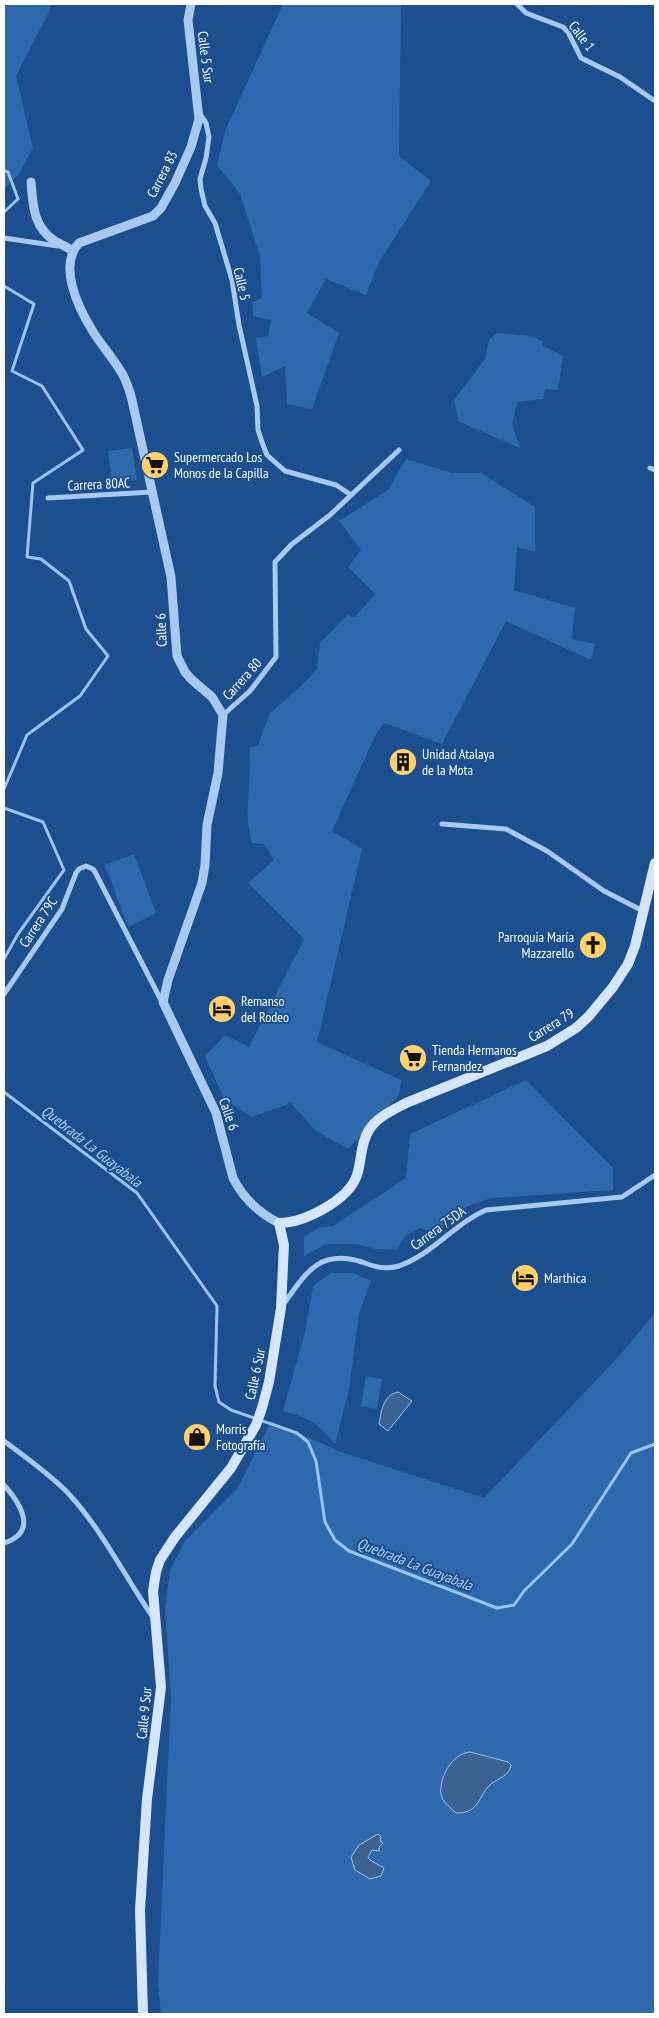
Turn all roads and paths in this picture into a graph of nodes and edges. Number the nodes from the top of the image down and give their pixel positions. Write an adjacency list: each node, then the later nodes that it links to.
1 (191, 4): 4 (street, Calle 5 Sur)
2 (516, 4): 3 (street, Calle 1)
3 (655, 101)
4 (200, 114): 7 (street, Carrera 83); 10 (street, Calle 5)
5 (31, 182): 7 (street)
6 (4, 238): 7 (street)
7 (69, 248): 9 (street, Calle 6)
8 (399, 450): 10 (street)
9 (152, 492): 11 (street, Carrera 80AC); 12 (street, Calle 6)
10 (351, 495): 12 (street, Carrera 80)
11 (48, 498)
12 (223, 715): 18 (street)
13 (442, 824): 16 (street)
14 (655, 863): 16 (main road, Carrera 79)
15 (90, 867): 17 (street, Carrera 79C); 18 (street, Calle 6)
16 (644, 911): 20 (main road, Carrera 79)
17 (4, 994)
18 (163, 1002): 20 (street, Calle 6)
19 (655, 1175): 21 (street, Carrera 75DA)
20 (279, 1224): 21 (main road, Calle 6 Sur)
21 (281, 1308): 25 (main road, Calle 6 Sur)
22 (4, 1441): 25 (street, Calle 9 Sur)
23 (4, 1485): 24 (street)
24 (4, 1543)
25 (154, 1618): 26 (main road, Calle 9 Sur)
26 (143, 2014)

